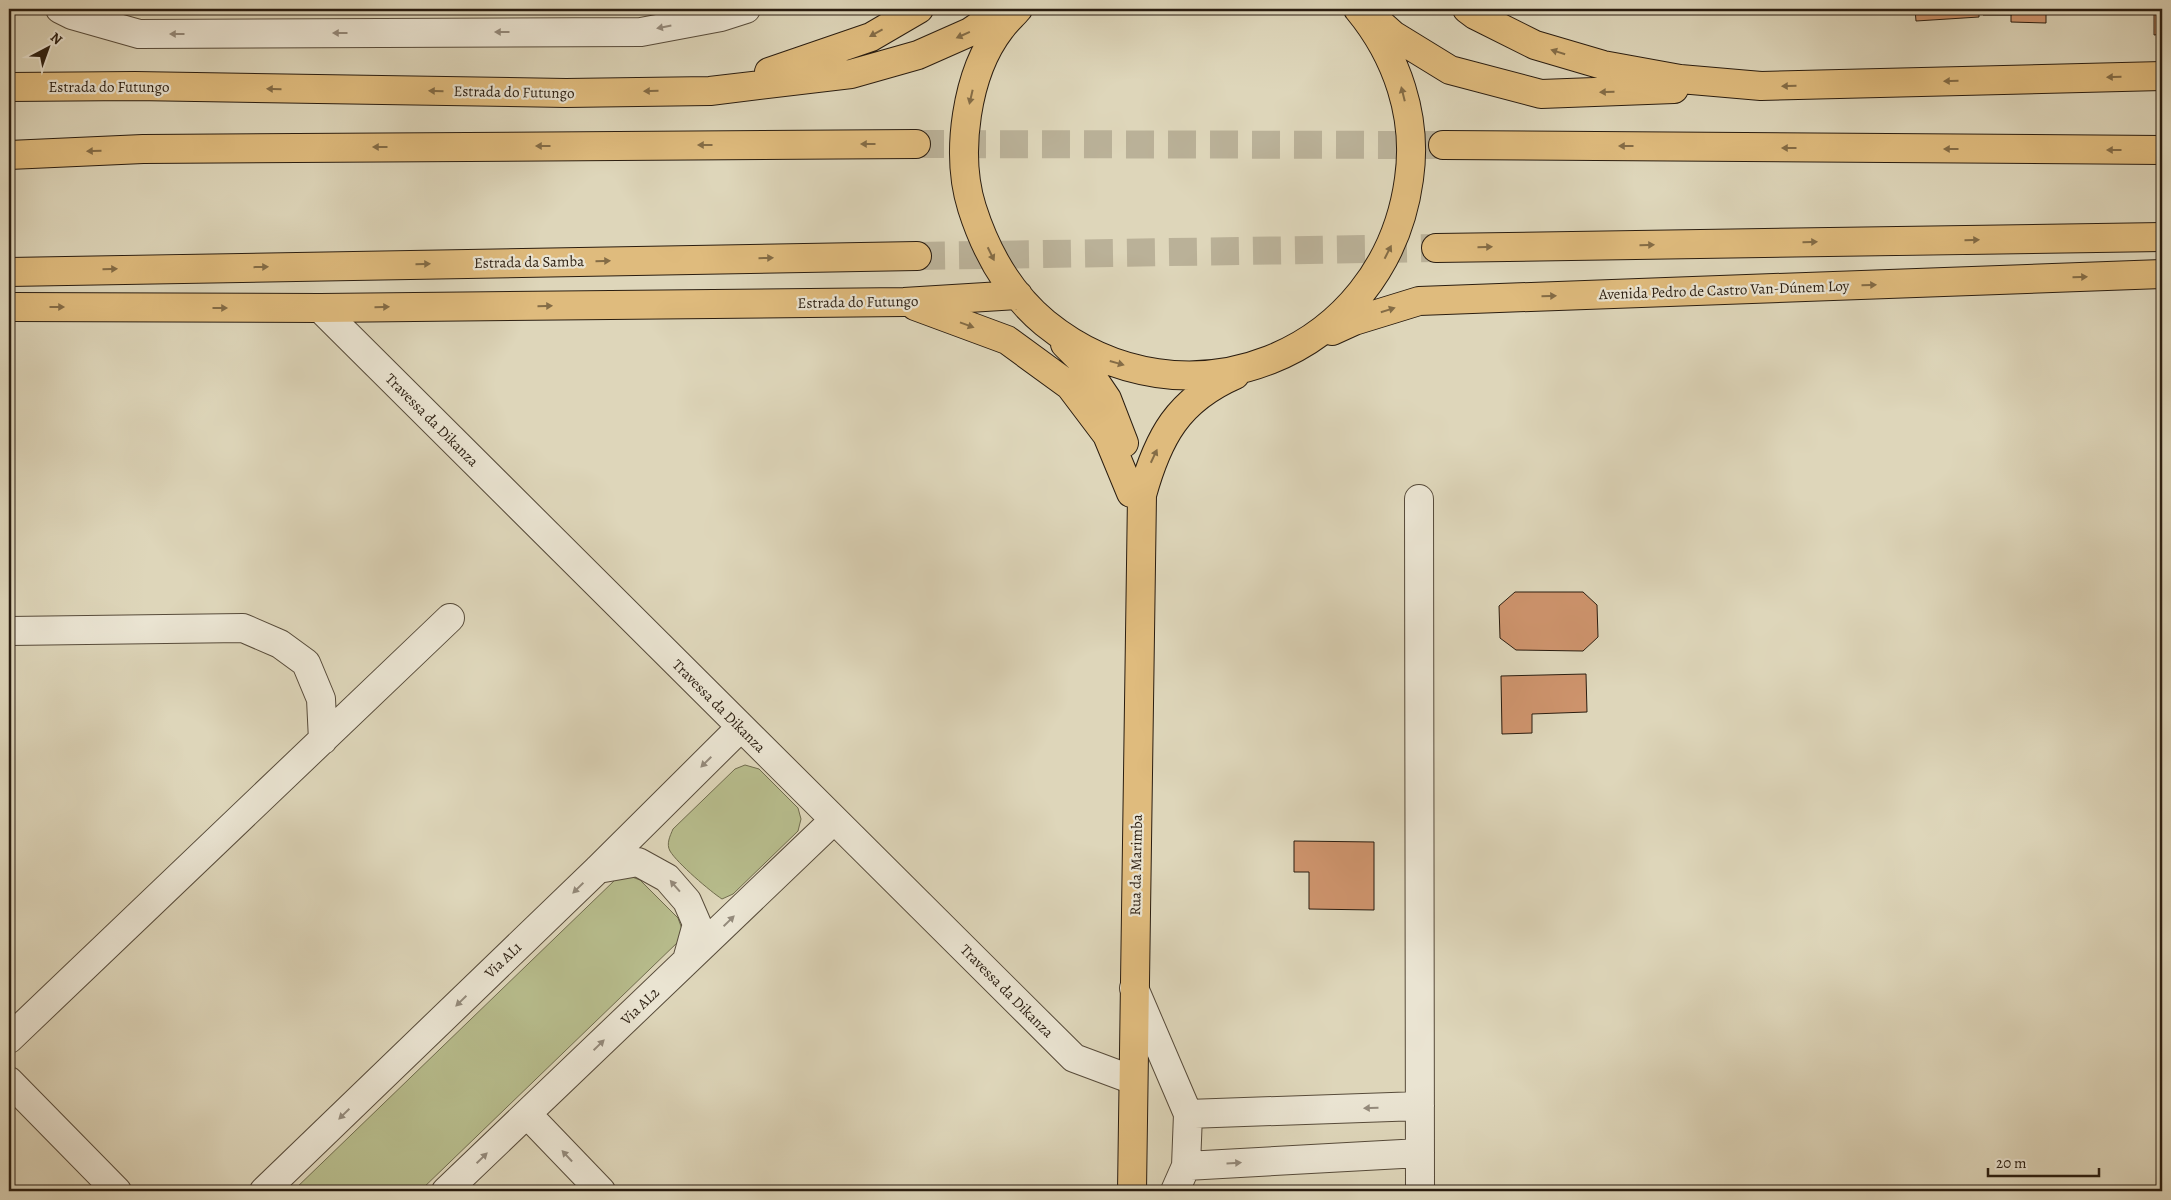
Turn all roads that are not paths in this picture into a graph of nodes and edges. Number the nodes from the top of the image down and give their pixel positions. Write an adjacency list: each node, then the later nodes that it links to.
1 (60, 9): 2 (street, one-way to 1)
2 (746, 9)
3 (919, 9): 12 (main road, one-way to 12)
4 (1004, 9): 12 (main road, Estrada do Futungo, one-way to 12)
5 (1018, 9): 22 (main road, one-way to 22)
6 (1358, 9): 27 (main road, one-way to 6)
7 (1363, 9): 10 (main road, one-way to 7)
8 (1468, 9): 10 (main road, one-way to 8)
9 (2162, 76): 10 (main road, one-way to 10)
10 (1761, 86)
11 (9, 87): 12 (main road, Estrada do Futungo, one-way to 11)
12 (690, 91)
13 (916, 144): 16 (main road, one-way to 16)
14 (1444, 145): 15 (main road, one-way to 14)
15 (2162, 150)
16 (9, 154)
17 (2162, 236): 18 (main road, one-way to 17)
18 (1436, 248)
19 (916, 256): 20 (main road, Estrada da Samba, one-way to 19)
20 (9, 272)
21 (2162, 274): 27 (main road, Avenida Pedro de Castro Van-Dúnem Loy, one-way to 21)
22 (1018, 295): 23 (main road, Estrada do Futungo); 26 (main road)
23 (904, 302): 25 (main road, Estrada do Futungo, one-way to 23); 29 (main road, one-way to 29)
24 (9, 307): 25 (main road, Estrada do Futungo, one-way to 25)
25 (320, 308): 34 (street, Travessa da Dikanza)
26 (1044, 322): 28 (main road, one-way to 28); 29 (main road, Rua da Marimba)
27 (1295, 349): 28 (main road)
28 (1260, 364): 31 (main road, Rua da Marimba, one-way to 28)
29 (1130, 493): 31 (main road, Rua da Marimba)
30 (1419, 499): 43 (street)
31 (1140, 538): 39 (main road, Rua da Marimba)
32 (450, 618): 35 (street)
33 (9, 631): 35 (street)
34 (741, 728): 36 (street, Travessa da Dikanza); 37 (street, Via AL1, one-way to 37)
35 (323, 740): 40 (street)
36 (834, 820): 38 (street, Via AL2, one-way to 36); 41 (street, Travessa da Dikanza)
37 (598, 869): 38 (street, one-way to 37); 49 (street, Via AL1, one-way to 49)
38 (686, 962): 44 (street, Via AL2, one-way to 38)
39 (1134, 988): 41 (main road, Rua da Marimba); 45 (street)
40 (9, 1039)
41 (1134, 1080): 52 (main road, Rua da Marimba)
42 (9, 1081): 48 (street)
43 (1420, 1106): 45 (street, one-way to 45); 46 (street)
44 (527, 1114): 50 (street, Via AL2, one-way to 44); 51 (street, one-way to 44)
45 (1188, 1114): 47 (street)
46 (1420, 1153): 47 (street, one-way to 46); 54 (street)
47 (1186, 1166): 53 (street)
48 (117, 1191)
49 (264, 1191)
50 (446, 1191)
51 (601, 1191)
52 (1132, 1191)
53 (1175, 1191)
54 (1420, 1191)

